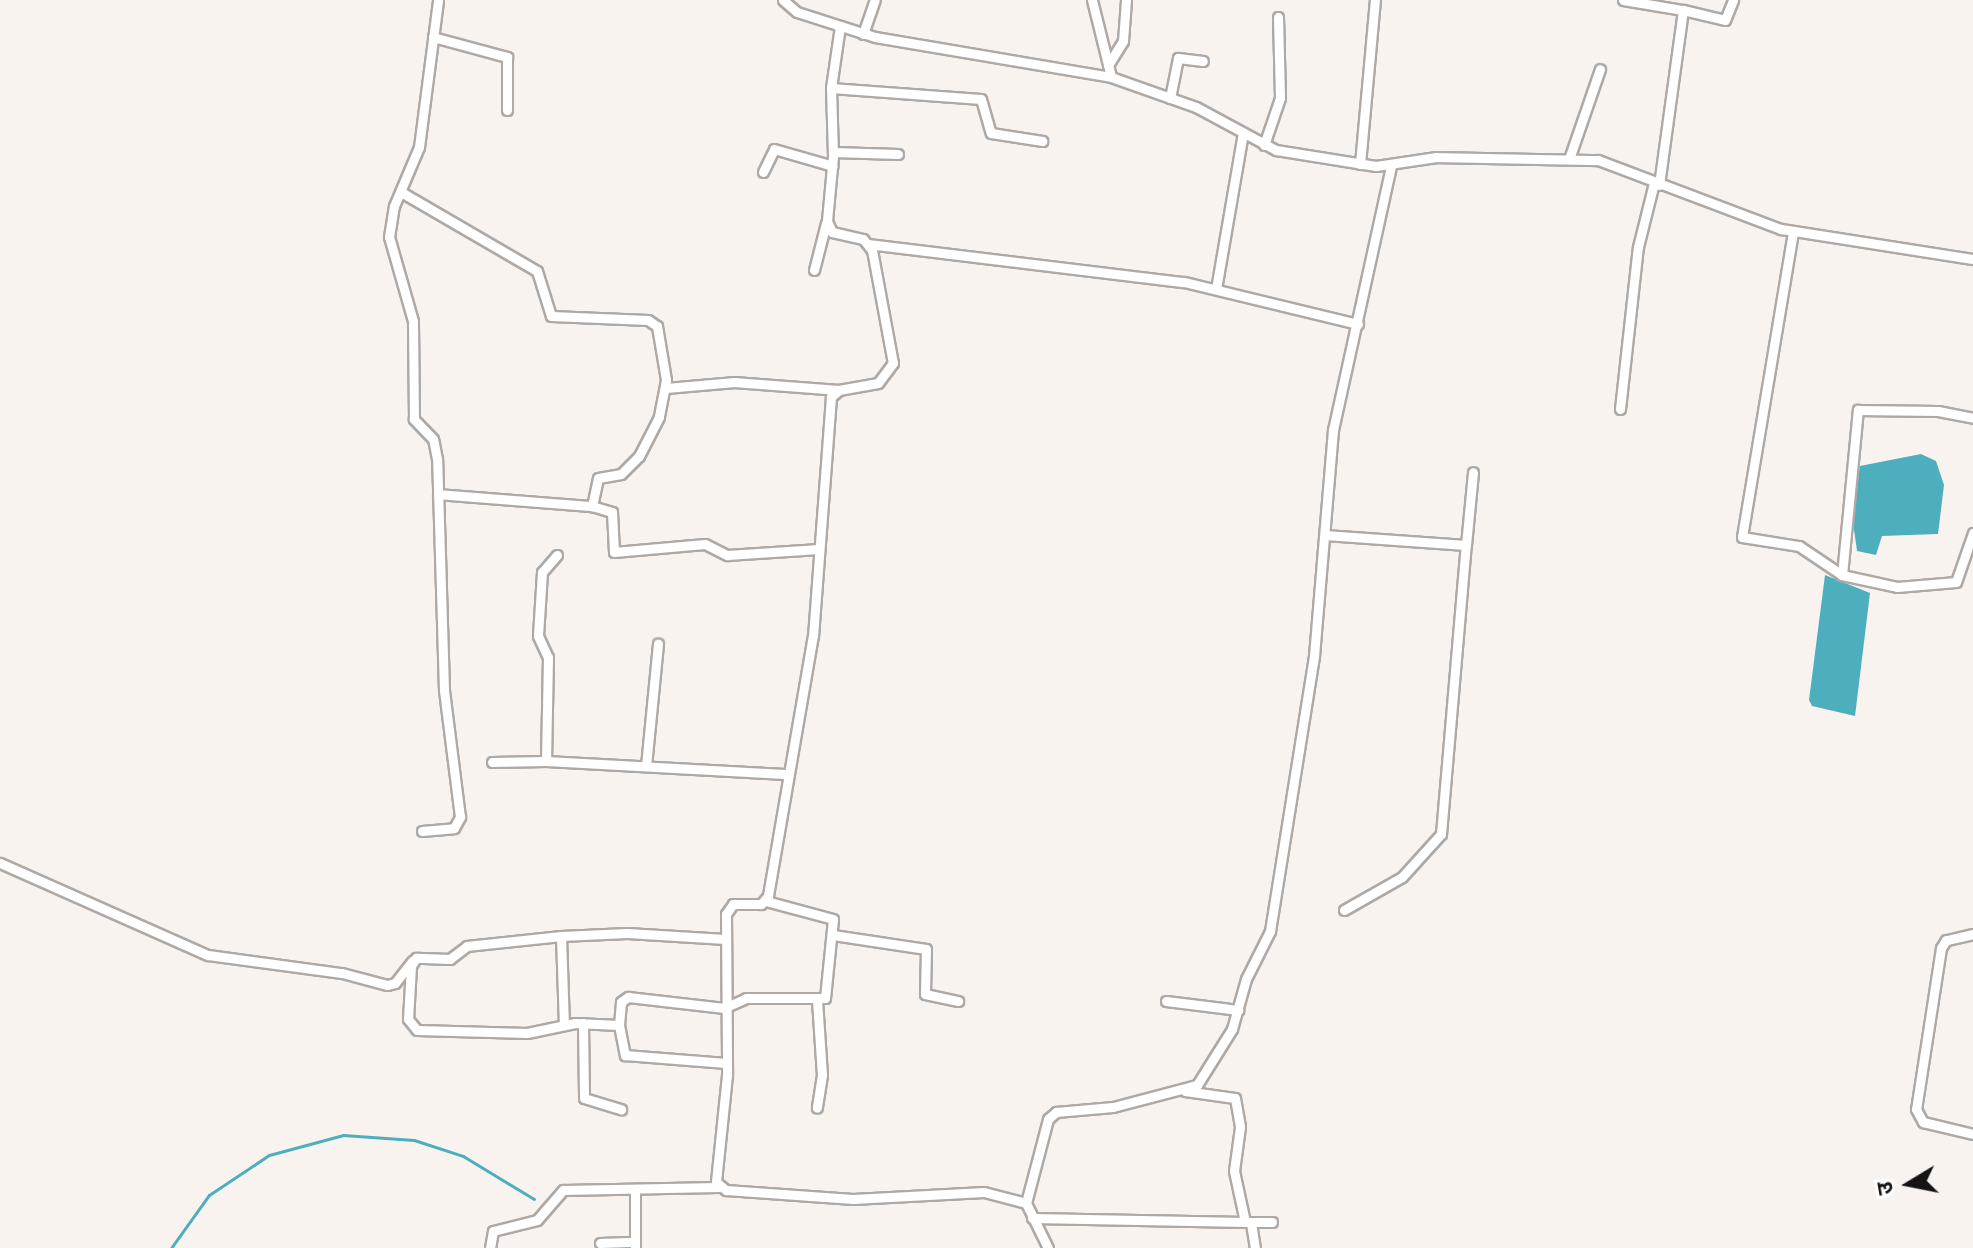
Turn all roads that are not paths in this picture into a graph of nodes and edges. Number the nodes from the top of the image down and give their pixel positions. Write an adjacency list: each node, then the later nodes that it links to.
1 (438, 0): 13 (street)
2 (783, 0): 11 (street)
3 (875, 0): 12 (street)
4 (1092, 0): 15 (street)
5 (1126, 0): 15 (street)
6 (1375, 0): 27 (street)
7 (1623, 0): 9 (street)
8 (1733, 0): 9 (street)
9 (1683, 10): 31 (street)
10 (1278, 17): 23 (street)
11 (840, 26): 12 (street); 18 (street)
12 (863, 34): 17 (street)
13 (433, 37): 20 (street); 32 (street)
14 (1203, 61): 19 (street)
15 (1108, 65): 17 (street)
16 (1600, 69): 26 (street)
17 (1111, 77): 19 (street)
18 (831, 88): 22 (street); 24 (street)
19 (1170, 98): 21 (street)
20 (507, 110)
21 (1243, 133): 23 (street); 38 (street)
22 (1042, 141)
23 (1264, 145): 27 (street)
24 (833, 152): 25 (street); 28 (street)
25 (898, 154)
26 (1569, 159): 29 (street); 31 (street)
27 (1360, 164): 29 (street)
28 (833, 166): 30 (street); 33 (street)
29 (1391, 166): 39 (street)
30 (763, 172)
31 (1657, 184): 34 (street); 42 (street)
32 (401, 192): 40 (street); 45 (street)
33 (827, 221): 35 (street); 37 (street)
34 (1793, 232): 36 (street); 52 (street)
35 (868, 244): 38 (street); 41 (street)
36 (1973, 259)
37 (814, 270)
38 (1216, 289): 39 (street)
39 (1358, 324): 48 (street)
40 (666, 388): 41 (street); 46 (street)
41 (839, 390): 50 (street)
42 (1620, 409)
43 (1973, 418): 52 (street)
44 (1473, 472): 49 (street)
45 (438, 494): 46 (street); 58 (street)
46 (592, 506): 50 (street)
47 (1973, 533): 52 (street)
48 (1325, 535): 49 (street); 71 (street)
49 (1466, 545): 61 (street)
50 (819, 549): 57 (street)
51 (557, 555): 54 (street)
52 (1842, 575)
53 (658, 644): 56 (street)
54 (546, 761): 55 (street); 56 (street)
55 (492, 762)
56 (646, 766): 57 (street)
57 (785, 774): 60 (street)
58 (422, 831)
59 (0, 863): 66 (street)
60 (766, 901): 63 (street); 65 (street)
61 (1344, 910)
62 (1973, 934): 79 (street)
63 (833, 935): 67 (street); 68 (street)
64 (561, 936): 65 (street); 66 (street); 73 (street)
65 (725, 939): 70 (street)
66 (412, 961): 73 (street)
67 (817, 1000): 70 (street); 77 (street)
68 (958, 1001)
69 (1166, 1001): 71 (street)
70 (724, 1008): 74 (street); 75 (street)
71 (1238, 1010): 76 (street)
72 (583, 1023): 73 (street); 74 (street); 78 (street)
73 (564, 1025)
74 (619, 1025): 75 (street)
75 (726, 1063): 80 (street)
76 (1185, 1091): 82 (street); 85 (street)
77 (817, 1108)
78 (621, 1109)
79 (1973, 1134)
80 (718, 1187): 81 (street); 82 (street)
81 (635, 1189): 87 (street); 88 (street)
82 (1026, 1203): 83 (street)
83 (1032, 1218): 85 (street); 89 (street)
84 (1272, 1222): 85 (street)
85 (1248, 1223): 90 (street)
86 (600, 1243): 87 (street)
87 (635, 1245)
88 (490, 1248)
89 (1048, 1248)
90 (1255, 1248)

